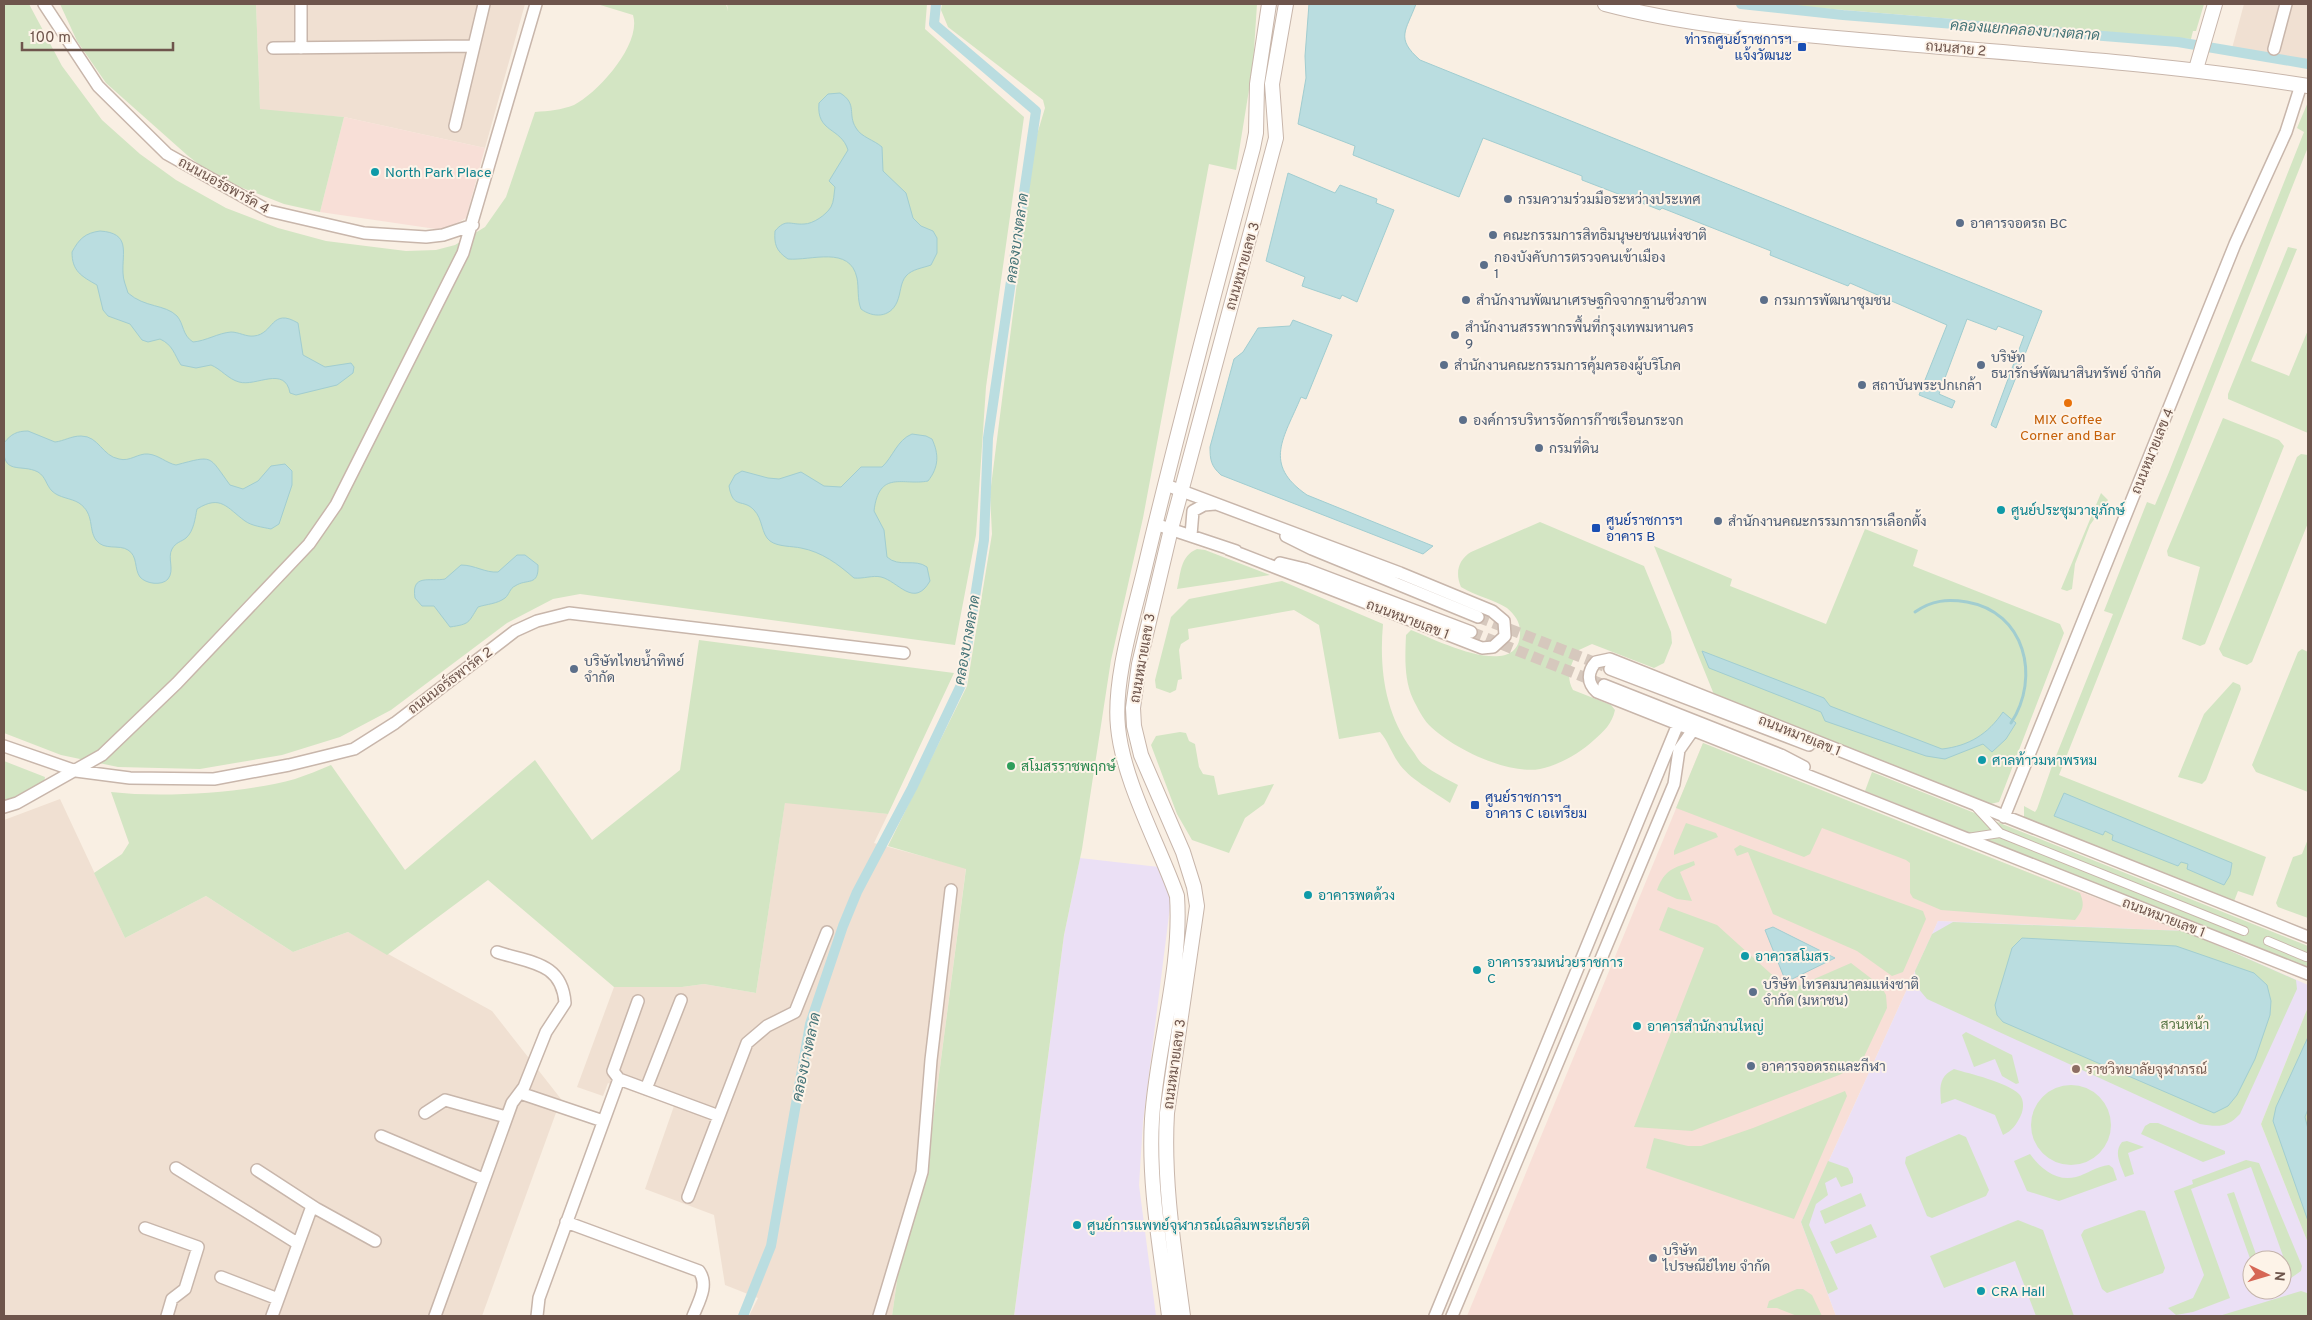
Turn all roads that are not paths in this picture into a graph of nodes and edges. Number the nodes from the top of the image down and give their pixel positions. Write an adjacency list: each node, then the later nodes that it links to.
1 (44, 4): 17 (street, ถนนนอร์ธพาร์ค 4)
2 (301, 4): 12 (street)
3 (484, 4): 10 (street)
4 (536, 4): 17 (street)
5 (1269, 4): 18 (street, ถนนหมายเลข 3)
6 (1286, 4): 19 (street, ถนนหมายเลข 3)
7 (1605, 4): 14 (street, ถนนสาย 2)
8 (2215, 4): 14 (street)
9 (2286, 4): 13 (street)
10 (474, 46): 12 (street); 16 (street)
11 (273, 48): 12 (street)
12 (301, 48)
13 (2274, 49)
14 (2196, 69): 15 (street, ถนนสาย 2)
15 (2304, 86): 41 (street, ถนนหมายเลข 4)
16 (455, 126)
17 (473, 225): 36 (street)
18 (1166, 484): 19 (street, ถนนหมายเลข 1); 22 (street, ถนนหมายเลข 3)
19 (1181, 490): 20 (street, ถนนหมายเลข 1); 23 (street, ถนนหมายเลข 3)
20 (1222, 505): 21 (street, ถนนหมายเลข 1); 24 (street)
21 (1242, 512): 25 (street, ถนนหมายเลข 1); 26 (street, ถนนหมายเลข 1)
22 (1156, 524): 23 (street, ถนนหมายเลข 1); 79 (street, ถนนหมายเลข 3)
23 (1171, 529): 24 (street, ถนนหมายเลข 1); 80 (street, ถนนหมายเลข 3)
24 (1191, 535): 25 (street, ถนนหมายเลข 1)
25 (1228, 549): 27 (street, ถนนหมายเลข 1)
26 (1478, 617)
27 (1471, 632)
28 (904, 653): 36 (street, ถนนนอร์ธพาร์ค 2)
29 (1610, 669): 34 (street, ถนนหมายเลข 1)
30 (1604, 685): 38 (street, ถนนหมายเลข 1)
31 (1678, 724): 32 (street, ถนนหมายเลข 1); 34 (street, ถนนหมายเลข 1); 35 (street)
32 (1693, 730): 37 (street); 38 (street, ถนนหมายเลข 1)
33 (4, 746): 36 (street, ถนนนอร์ธพาร์ค 2)
34 (1875, 765): 39 (street, ถนนหมายเลข 1)
35 (1660, 770): 37 (street); 81 (street)
36 (76, 771): 40 (street)
37 (1674, 784): 82 (street)
38 (1863, 797): 43 (street, ถนนหมายเลข 1)
39 (1974, 805): 41 (street, ถนนหมายเลข 1); 42 (street, ถนนหมายเลข 1)
40 (4, 807)
41 (2004, 817): 47 (street, ถนนหมายเลข 1)
42 (2000, 833): 43 (street, ถนนหมายเลข 1); 46 (street, ถนนหมายเลข 1)
43 (1964, 838): 51 (street, ถนนหมายเลข 1)
44 (951, 890): 78 (street)
45 (826, 932): 58 (street)
46 (2244, 932)
47 (2308, 937)
48 (2268, 941): 50 (street)
49 (497, 952): 56 (street)
50 (2306, 957)
51 (2308, 974)
52 (681, 1000): 55 (street)
53 (638, 1001): 54 (street)
54 (619, 1079): 55 (street); 60 (street)
55 (646, 1089): 58 (street)
56 (520, 1093): 59 (street); 60 (street)
57 (425, 1113): 59 (street)
58 (719, 1116): 65 (street)
59 (506, 1117): 64 (street)
60 (603, 1121): 67 (street)
61 (381, 1136): 64 (street)
62 (176, 1168): 70 (street)
63 (257, 1170): 66 (street)
64 (483, 1179): 75 (street)
65 (688, 1197)
66 (317, 1209): 69 (street); 70 (street)
67 (566, 1222): 76 (street); 77 (street)
68 (145, 1228): 73 (street)
69 (375, 1241)
70 (297, 1243): 72 (street)
71 (221, 1277): 72 (street)
72 (278, 1299): 74 (street)
73 (167, 1316)
74 (272, 1316)
75 (435, 1316)
76 (537, 1316)
77 (693, 1316)
78 (879, 1316)
79 (1168, 1316)
80 (1182, 1316)
81 (1435, 1316)
82 (1452, 1316)

